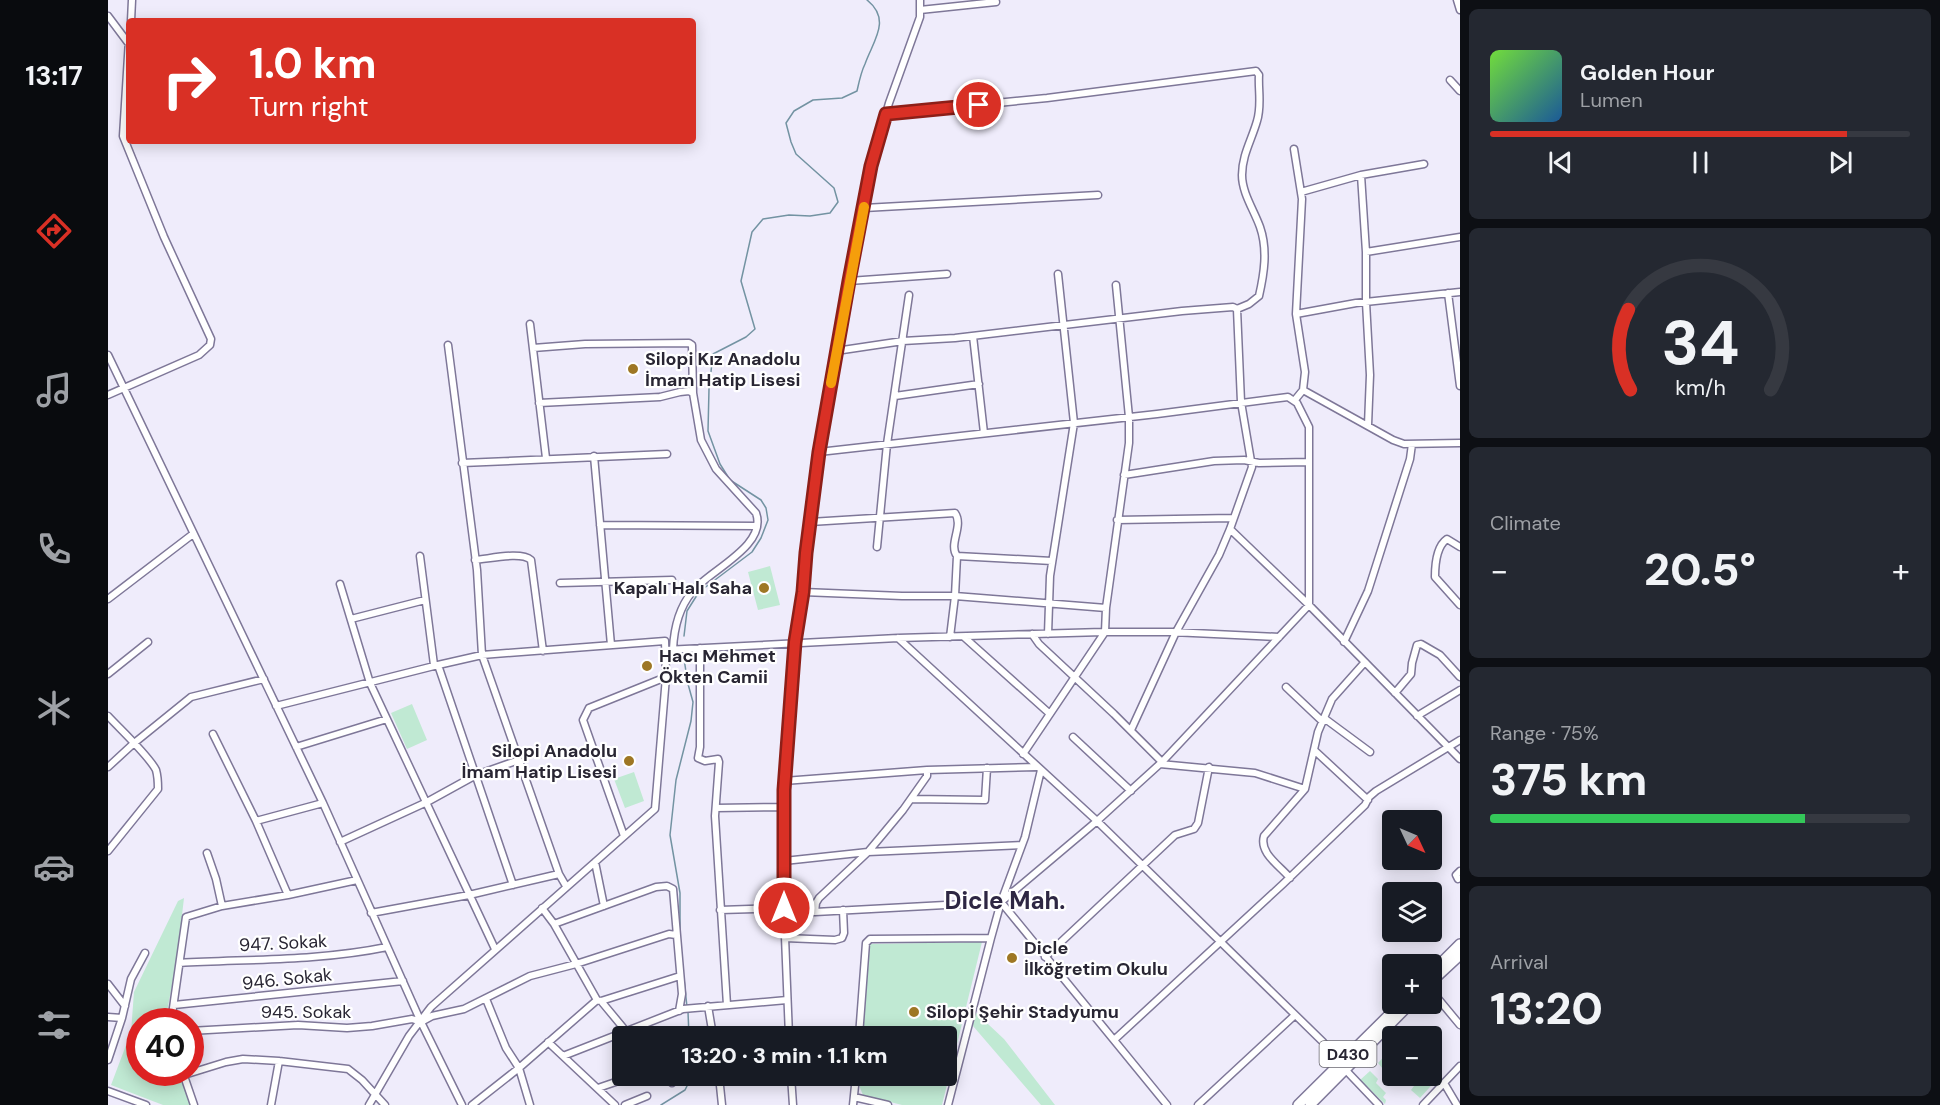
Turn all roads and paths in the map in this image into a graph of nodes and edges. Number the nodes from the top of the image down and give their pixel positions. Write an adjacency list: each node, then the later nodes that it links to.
1 (132, 0): 8 (street)
2 (920, 0): 5 (street)
3 (1456, 0): 6 (street)
4 (996, 2): 5 (street)
5 (920, 10): 13 (street)
6 (1460, 10)
7 (108, 16): 9 (street)
8 (131, 18)
9 (126, 38)
10 (1450, 80): 12 (street)
11 (126, 89): 14 (street)
12 (1460, 92)
13 (886, 114): 21 (street); 32 (street)
14 (126, 143)
15 (126, 144): 46 (street)
16 (1294, 149): 19 (street)
17 (1424, 164): 18 (street)
18 (1361, 175): 19 (street); 23 (street)
19 (1301, 192): 33 (street)
20 (1098, 195): 21 (street)
21 (864, 208): 26 (street)
22 (1460, 237): 23 (street)
23 (1366, 252): 31 (street)
24 (947, 274): 26 (street)
25 (1058, 274): 36 (street)
26 (849, 281): 42 (street)
27 (1116, 285): 34 (street)
28 (1460, 292): 29 (street)
29 (1448, 293): 31 (street); 38 (street)
30 (909, 295): 39 (street)
31 (1366, 302): 33 (street); 56 (street)
32 (1237, 309): 34 (street); 52 (street)
33 (1296, 314): 47 (street)
34 (1119, 318): 36 (street); 54 (street)
35 (530, 324): 41 (street)
36 (1063, 324): 37 (street); 55 (street)
37 (973, 336): 39 (street); 44 (street)
38 (1457, 337): 45 (street)
39 (903, 341): 42 (street); 50 (street)
40 (448, 345): 67 (street)
41 (533, 348): 48 (street); 53 (street)
42 (837, 351): 61 (street)
43 (108, 355): 46 (street)
44 (979, 384): 50 (street); 57 (street)
45 (1460, 386)
46 (123, 388): 49 (street); 76 (street)
47 (1303, 390): 51 (street); 56 (street)
48 (693, 393): 53 (street); 74 (street)
49 (108, 395)
50 (895, 396): 58 (street)
51 (1294, 401): 52 (street); 66 (street)
52 (1241, 402): 54 (street); 65 (street)
53 (539, 403): 64 (street)
54 (1129, 417): 55 (street); 68 (street)
55 (1074, 423): 57 (street); 82 (street)
56 (1368, 425): 59 (street)
57 (984, 433): 58 (street)
58 (887, 444): 61 (street); 69 (street)
59 (1412, 444): 60 (street); 107 (street)
60 (1460, 444)
61 (819, 452): 72 (street)
62 (668, 454): 63 (street)
63 (594, 456): 64 (street); 73 (street)
64 (546, 458): 67 (street)
65 (1252, 461): 66 (street); 68 (street); 70 (street)
66 (1309, 462): 94 (street)
67 (462, 463): 81 (street)
68 (1124, 475): 71 (street)
69 (880, 516): 72 (street); 77 (street); 80 (street)
70 (1233, 518): 71 (street); 75 (street)
71 (1117, 520): 95 (street)
72 (810, 522): 88 (street)
73 (600, 525): 74 (street); 85 (street)
74 (757, 525): 110 (street)
75 (1230, 529): 94 (street); 98 (street)
76 (193, 534): 90 (street); 120 (street)
77 (877, 547)
78 (1460, 547): 93 (street)
79 (420, 556): 91 (street)
80 (957, 556): 82 (street); 89 (street)
81 (475, 560): 112 (street); 113 (street)
82 (1052, 561): 92 (street)
83 (672, 580): 85 (street)
84 (560, 583): 85 (street)
85 (606, 583): 108 (street)
86 (340, 584): 96 (street)
87 (108, 588): 90 (street)
88 (803, 592): 89 (street); 106 (street)
89 (955, 596): 92 (street); 101 (street)
90 (110, 597)
91 (425, 600): 96 (street); 115 (street)
92 (1049, 602): 95 (street); 100 (street)
93 (1460, 605)
94 (1309, 606): 103 (street); 107 (street)
95 (1106, 608): 97 (street)
96 (351, 619): 121 (street)
97 (1105, 632): 98 (street); 100 (street); 119 (street)
98 (1176, 632): 103 (street); 131 (street)
99 (1032, 634): 100 (street); 102 (street); 119 (street)
100 (1048, 634)
101 (950, 637): 102 (street); 104 (street)
102 (964, 637): 126 (street)
103 (1279, 637): 143 (street)
104 (898, 638): 106 (street); 140 (street)
105 (148, 642): 116 (street)
106 (795, 642): 109 (street); 150 (street)
107 (1344, 642): 114 (street)
108 (611, 645): 111 (street); 112 (street)
109 (700, 648): 110 (street); 158 (street)
110 (673, 649): 111 (street)
111 (665, 650): 118 (street)
112 (543, 651): 113 (street)
113 (482, 655): 115 (street); 142 (street)
114 (1365, 662): 124 (street); 130 (street)
115 (436, 665): 121 (street); 149 (street)
116 (108, 674)
117 (1460, 676): 124 (street)
118 (666, 677): 161 (street); 161 (street)
119 (1074, 677): 126 (street); 131 (street)
120 (264, 679): 125 (street); 135 (street)
121 (370, 683): 125 (street); 129 (street)
122 (1286, 687): 130 (street)
123 (1460, 690): 128 (street)
124 (1395, 693): 128 (street)
125 (276, 706): 136 (street)
126 (1050, 714): 140 (street)
127 (108, 716): 135 (street)
128 (1417, 716): 137 (street)
129 (387, 719): 136 (street); 155 (street)
130 (1323, 720): 138 (street); 139 (street)
131 (1131, 730): 143 (street)
132 (213, 734): 159 (street)
133 (1073, 737): 152 (street)
134 (1460, 740): 137 (street)
135 (133, 744): 145 (street); 164 (street)
136 (296, 747): 156 (street)
137 (1448, 747): 141 (street); 154 (street)
138 (1314, 750): 151 (street); 154 (street)
139 (1370, 752)
140 (1023, 754): 147 (street)
141 (1460, 759)
142 (519, 760): 149 (street); 171 (street)
143 (1161, 763): 144 (street); 152 (street)
144 (1209, 767): 151 (street); 169 (street)
145 (108, 768)
146 (987, 768): 147 (street); 148 (street); 153 (street)
147 (1039, 768): 160 (street); 163 (street)
148 (927, 770): 150 (street); 153 (street)
149 (476, 775): 155 (street); 175 (street)
150 (784, 781): 157 (street)
151 (1305, 789): 172 (street)
152 (1131, 791): 160 (street)
153 (911, 799): 165 (street)
154 (1368, 800): 172 (street)
155 (427, 802): 162 (street); 178 (street)
156 (323, 803): 159 (street); 162 (street)
157 (784, 807): 158 (street); 167 (street)
158 (716, 808): 183 (street)
159 (256, 821): 177 (street)
160 (1097, 821): 169 (street); 179 (street)
161 (624, 836): 168 (street)
162 (340, 842): 174 (street)
163 (1022, 845): 165 (street); 179 (street)
164 (108, 851)
165 (868, 852): 167 (street); 186 (street)
166 (207, 853): 180 (street)
167 (784, 861): 184 (street)
168 (595, 862): 176 (street); 181 (street)
169 (1142, 866): 192 (street); 198 (street)
170 (1460, 871): 173 (street)
171 (559, 873): 175 (street); 176 (street)
172 (1290, 878): 192 (street)
173 (1458, 879)
174 (357, 880): 177 (street); 187 (street)
175 (513, 885): 178 (street)
176 (566, 886): 182 (street)
177 (288, 895): 180 (street)
178 (469, 895): 187 (street); 195 (street)
179 (1001, 902): 185 (street); 191 (street); 198 (street)
180 (222, 906): 200 (street)
181 (604, 906): 188 (street); 189 (street)
182 (542, 908): 188 (street); 195 (street)
183 (720, 910): 184 (street); 211 (street)
184 (784, 910): 186 (street); 190 (street)
185 (843, 910): 186 (street); 190 (street)
186 (815, 912)
187 (371, 913): 194 (street)
188 (554, 924): 201 (street)
189 (676, 935): 201 (street, 945. Sokak); 203 (street)
190 (785, 938): 208 (street)
191 (991, 938): 227 (street); 264 (street)
192 (1219, 942): 218 (street); 230 (street)
193 (1460, 944): 199 (highway)
194 (387, 947): 200 (street, 947. Sokak); 204 (street)
195 (495, 949): 221 (street)
196 (145, 953): 212 (street)
197 (1460, 955): 202 (highway)
198 (1045, 957): 230 (street)
199 (1442, 962)
200 (180, 963): 210 (street)
201 (576, 964): 206 (street, 945. Sokak); 207 (street)
202 (1442, 972)
203 (680, 975): 207 (street); 215 (street)
204 (403, 981): 210 (street, 946. Sokak); 221 (street)
205 (108, 984): 212 (street)
206 (486, 999): 221 (street, 945. Sokak); 238 (street)
207 (599, 1000): 223 (street); 231 (street)
208 (787, 1000): 211 (street); 226 (street)
209 (1442, 1003): 222 (street)
210 (174, 1005): 214 (street)
211 (727, 1005): 213 (street)
212 (124, 1006): 220 (street)
213 (708, 1006): 215 (street); 225 (street)
214 (173, 1008)
215 (681, 1010): 224 (street)
216 (1391, 1014): 235 (highway, D430)
217 (1399, 1014): 235 (highway, D430)
218 (1295, 1015): 235 (street); 266 (street)
219 (108, 1017): 220 (street)
220 (122, 1018): 233 (street)
221 (421, 1022): 228 (street, 945. Sokak); 247 (street); 255 (street)
222 (1460, 1025)
223 (621, 1026)
224 (646, 1026)
225 (711, 1026)
226 (788, 1026)
227 (859, 1026)
228 (204, 1030)
229 (612, 1039): 232 (street)
230 (1114, 1040): 265 (street)
231 (548, 1042): 232 (street); 238 (street)
232 (563, 1056): 245 (street)
233 (108, 1060)
234 (279, 1061): 237 (street); 247 (street); 252 (street)
235 (1342, 1066): 267 (highway, D430); 268 (highway, D430); 269 (street)
236 (1460, 1066): 240 (street)
237 (204, 1068)
238 (519, 1068): 256 (street); 257 (street)
239 (612, 1083): 245 (street)
240 (1444, 1083): 270 (street); 271 (street)
241 (187, 1086): 251 (street)
242 (720, 1086): 260 (street)
243 (792, 1086): 261 (street)
244 (855, 1086): 249 (street)
245 (598, 1088): 258 (street)
246 (108, 1091): 250 (street)
247 (375, 1093): 253 (street); 254 (street)
248 (647, 1096): 259 (street)
249 (854, 1097): 262 (street); 263 (street)
250 (146, 1105)
251 (194, 1105)
252 (271, 1105)
253 (369, 1105)
254 (385, 1105)
255 (462, 1105)
256 (472, 1105)
257 (530, 1105)
258 (615, 1105)
259 (625, 1105)
260 (722, 1105)
261 (793, 1105)
262 (853, 1105)
263 (888, 1105)
264 (948, 1105)
265 (1167, 1105)
266 (1198, 1105)
267 (1298, 1105)
268 (1310, 1105)
269 (1379, 1105)
270 (1423, 1105)
271 (1457, 1105)

